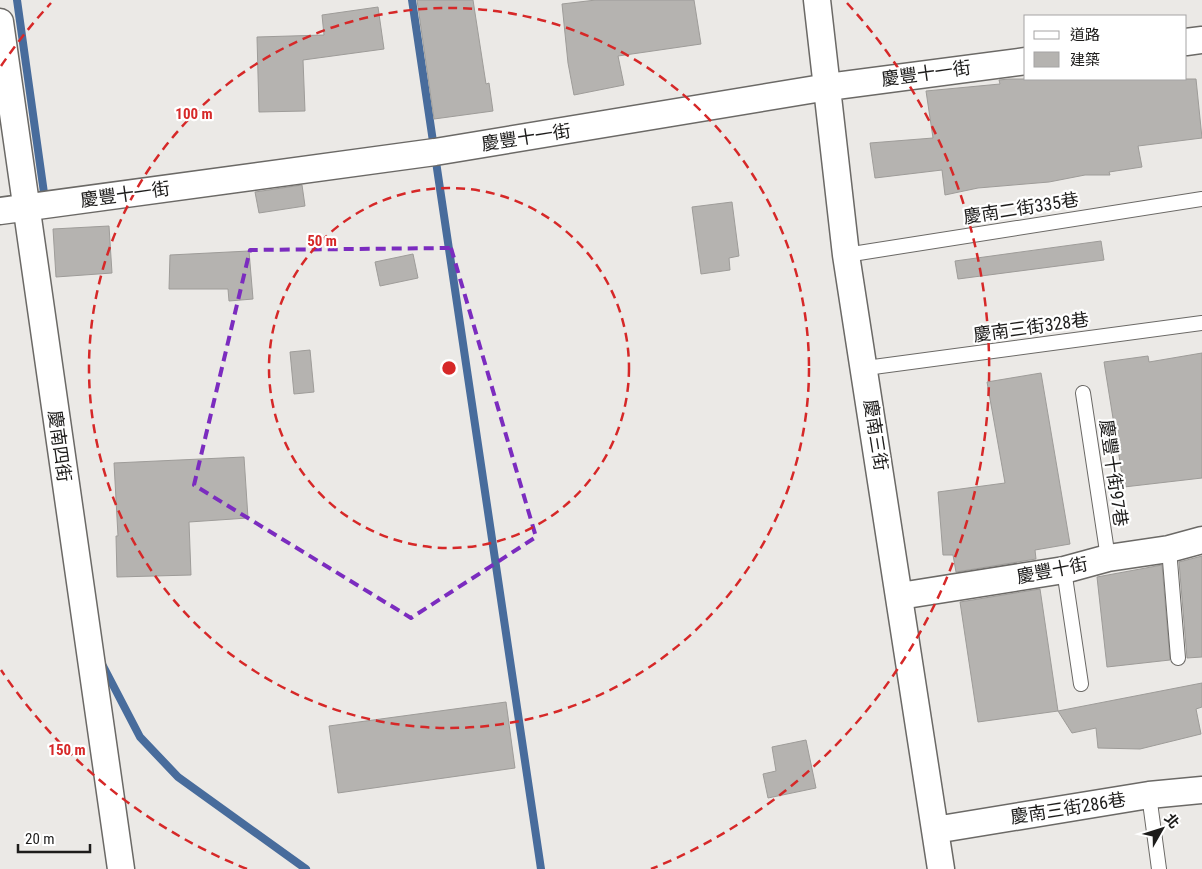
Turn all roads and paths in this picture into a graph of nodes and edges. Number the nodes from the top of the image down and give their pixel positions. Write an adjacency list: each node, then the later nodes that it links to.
1 (816, 0): 6 (street, 慶南三街)
2 (0, 22): 8 (street, 慶南四街)
3 (1202, 40): 4 (street)
4 (1187, 42)
5 (1024, 61): 6 (street, 慶豐十一街)
6 (828, 87): 8 (street, 慶豐十一街); 9 (street, 慶南三街)
7 (1202, 199): 9 (lane, 慶南二街335巷)
8 (12, 209): 23 (street, 慶南四街)
9 (846, 255): 11 (street, 慶南三街)
10 (1202, 323): 11 (lane, 慶南三街328巷)
11 (866, 368): 17 (street, 慶南三街)
12 (1084, 393): 15 (lane, 慶豐十街97巷)
13 (1202, 540): 14 (street, 慶豐十街)
14 (1169, 549): 15 (street, 慶豐十街); 18 (lane)
15 (1108, 558): 16 (street, 慶豐十街)
16 (1064, 570): 17 (street, 慶豐十街); 19 (lane)
17 (900, 596): 22 (street, 慶南三街)
18 (1178, 658)
19 (1081, 684)
20 (1202, 790): 21 (street, 慶南三街286巷)
21 (1148, 795): 22 (street, 慶南三街286巷); 25 (lane)
22 (935, 830): 24 (street, 慶南三街)
23 (121, 869)
24 (942, 869)
25 (1159, 869)

